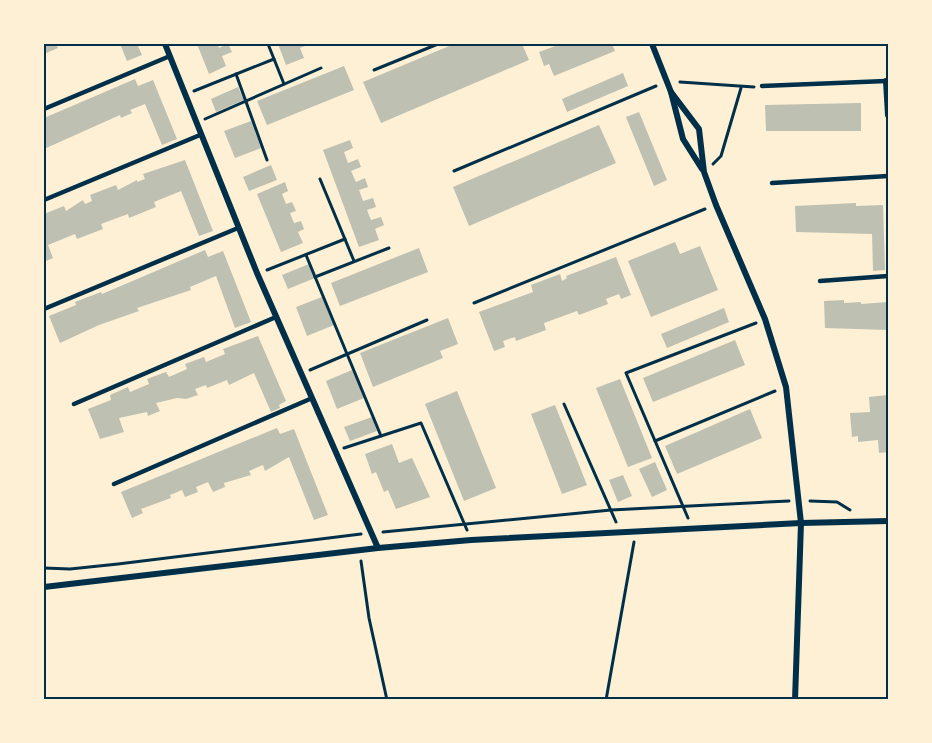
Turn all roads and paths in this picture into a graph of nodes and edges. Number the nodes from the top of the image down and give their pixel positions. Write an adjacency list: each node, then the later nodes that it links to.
1 (165, 44): 5 (street)
2 (268, 44): 6 (path)
3 (438, 44): 8 (path)
4 (652, 44): 10 (street)
5 (170, 56): 16 (street); 18 (lane)
6 (274, 59): 9 (path); 12 (path)
7 (321, 68): 12 (path)
8 (374, 70)
9 (236, 74): 16 (path); 17 (path)
10 (666, 81): 14 (path); 15 (street); 23 (path)
11 (886, 81): 13 (lane); 19 (street)
12 (284, 84): 17 (path)
13 (762, 86): 14 (path)
14 (741, 88): 24 (path)
15 (671, 92): 24 (street); 24 (street)
16 (184, 95): 20 (street)
17 (246, 101): 20 (path); 22 (path)
18 (44, 109)
19 (888, 116)
20 (195, 123): 21 (street)
21 (200, 135): 28 (lane); 30 (street)
22 (267, 160)
23 (454, 171)
24 (704, 172): 29 (street)
25 (888, 176): 27 (lane)
26 (320, 179): 31 (path)
27 (772, 183)
28 (44, 201)
29 (716, 205): 39 (path); 43 (street)
30 (238, 228): 35 (street); 40 (lane)
31 (345, 239): 33 (path); 34 (path)
32 (389, 248): 34 (path)
33 (306, 255): 35 (path); 37 (path)
34 (354, 261): 37 (path)
35 (257, 273): 41 (street)
36 (888, 276): 38 (lane)
37 (315, 277): 44 (path)
38 (820, 281)
39 (474, 303)
40 (44, 309)
41 (276, 316): 45 (street); 48 (lane)
42 (427, 320): 44 (path)
43 (765, 320): 46 (street); 51 (path)
44 (347, 354): 45 (path); 50 (path)
45 (300, 374): 47 (street)
46 (786, 387): 51 (path); 55 (street)
47 (310, 399): 52 (street); 53 (lane)
48 (74, 404)
49 (564, 404): 58 (path)
50 (381, 436): 52 (path); 59 (path)
51 (655, 441): 56 (path)
52 (334, 451): 60 (street)
53 (114, 484)
54 (888, 521): 55 (street)
55 (801, 523): 56 (street); 65 (street)
56 (692, 528): 57 (street)
57 (636, 531): 58 (street); 64 (path)
58 (620, 532): 59 (street)
59 (471, 540): 60 (street)
60 (378, 548): 61 (street)
61 (359, 550): 62 (street); 63 (path)
62 (44, 587)
63 (387, 699)
64 (606, 699)
65 (795, 699)

